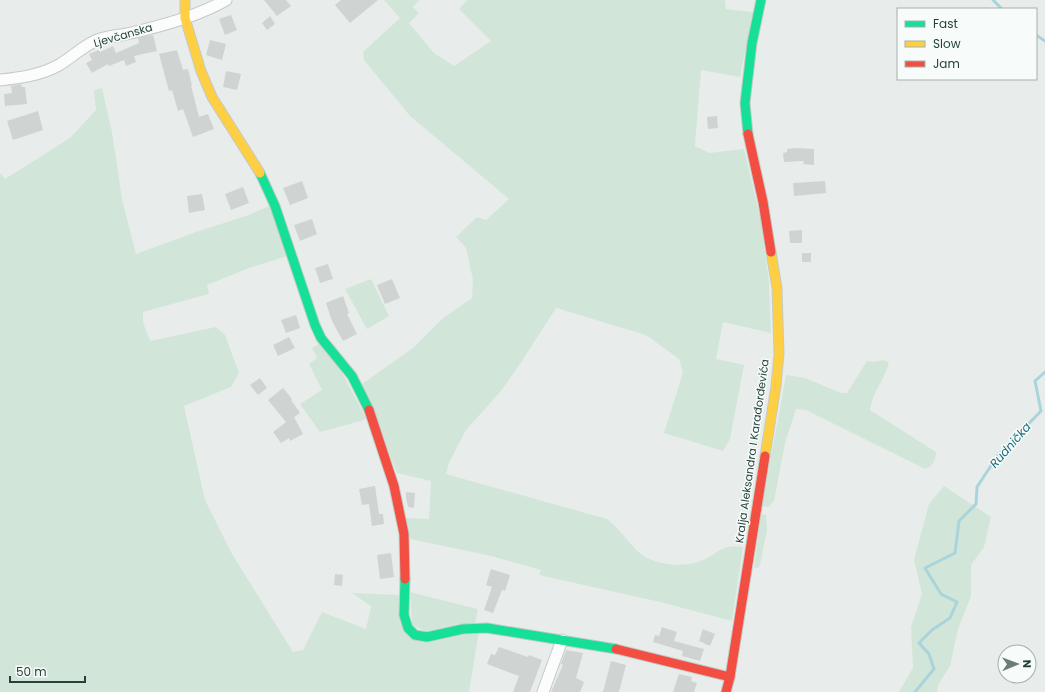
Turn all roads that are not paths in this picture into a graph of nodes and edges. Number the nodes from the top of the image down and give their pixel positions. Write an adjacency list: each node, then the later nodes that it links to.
1 (185, 0): 4 (street)
2 (226, 0): 4 (street, Ljevčanska)
3 (761, 0): 7 (street, Kralja Aleksandra I Karađorđevića)
4 (185, 18): 5 (street, Ljevčanska); 6 (street)
5 (0, 80)
6 (562, 640): 7 (street); 8 (street)
7 (730, 677): 9 (street, Kralja Aleksandra I Karađorđevića)
8 (543, 692)
9 (726, 692)

